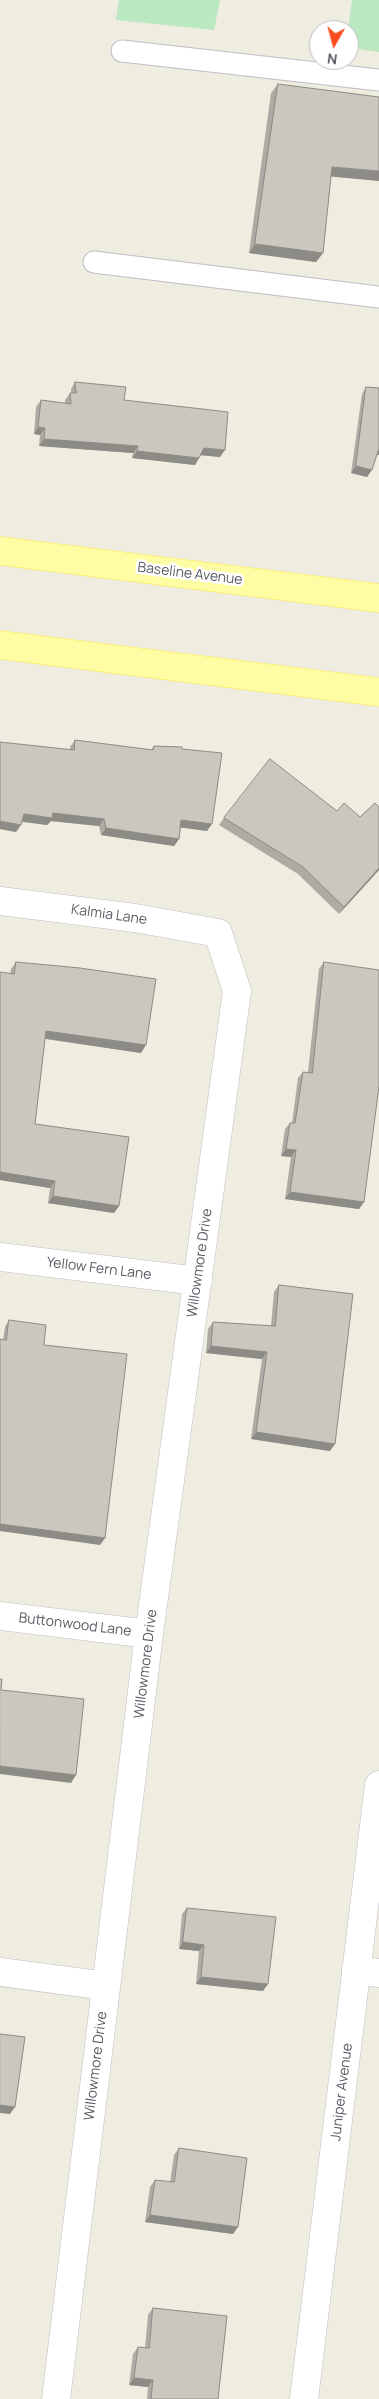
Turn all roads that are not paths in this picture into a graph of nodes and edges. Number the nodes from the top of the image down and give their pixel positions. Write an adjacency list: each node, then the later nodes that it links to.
1 (122, 51): 2 (lane)
2 (379, 80)
3 (94, 262): 4 (lane)
4 (379, 297)
5 (0, 551): 6 (main road, Baseline Avenue)
6 (379, 598)
7 (0, 645): 8 (main road)
8 (379, 692)
9 (0, 901): 10 (street, Kalmia Lane)
10 (218, 933): 12 (street, Willowmore Drive)
11 (0, 1257): 12 (street, Yellow Fern Lane)
12 (198, 1281): 14 (street, Willowmore Drive)
13 (0, 1616): 14 (street, Buttonwood Lane)
14 (149, 1634): 18 (street, Willowmore Drive)
15 (379, 1785): 16 (street, Juniper Avenue)
16 (368, 1971): 20 (street, Juniper Avenue)
17 (0, 1972): 18 (street)
18 (106, 1986): 19 (street, Willowmore Drive)
19 (56, 2399)
20 (304, 2399)

